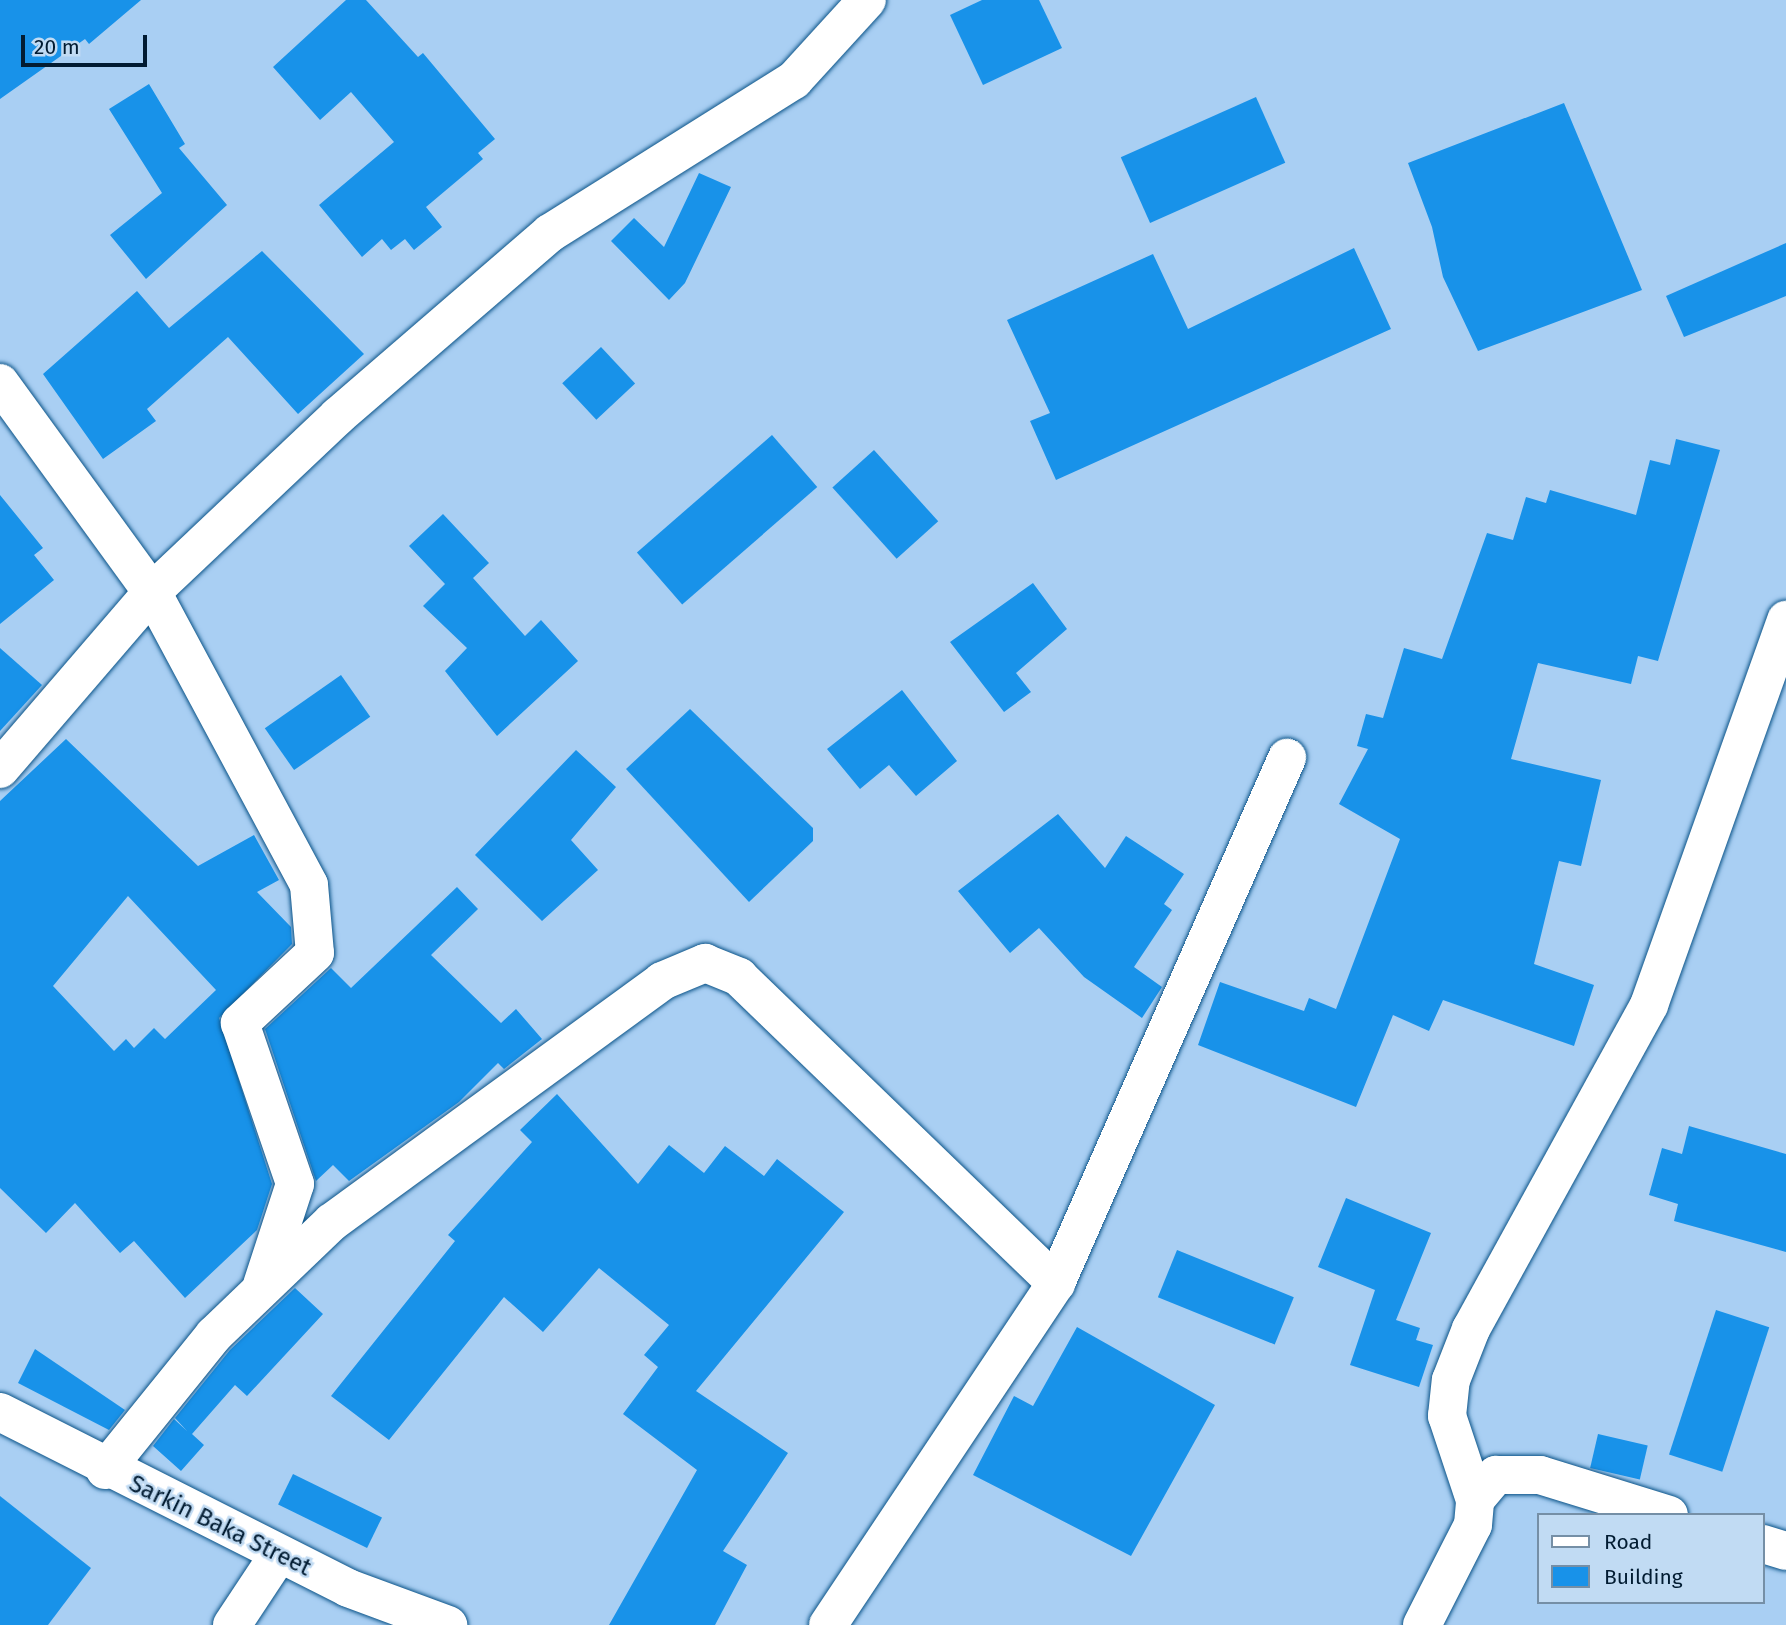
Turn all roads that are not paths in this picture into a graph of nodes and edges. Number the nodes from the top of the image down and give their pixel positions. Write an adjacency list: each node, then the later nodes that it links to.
1 (867, 0): 3 (street)
2 (0, 383): 3 (street)
3 (152, 592): 6 (street); 8 (street)
4 (1786, 620): 11 (street)
5 (1287, 758): 7 (street)
6 (0, 769)
7 (1056, 1283): 8 (street); 18 (street)
8 (260, 1290): 10 (street)
9 (0, 1412): 10 (street, Sarkin Baka Street)
10 (105, 1470): 15 (street, Sarkin Baka Street)
11 (1475, 1500): 12 (street); 19 (street)
12 (1664, 1513)
13 (1765, 1545): 14 (street)
14 (1786, 1551)
15 (278, 1554): 16 (street); 17 (street, Sarkin Baka Street)
16 (232, 1625)
17 (448, 1625)
18 (828, 1625)
19 (1422, 1625)

